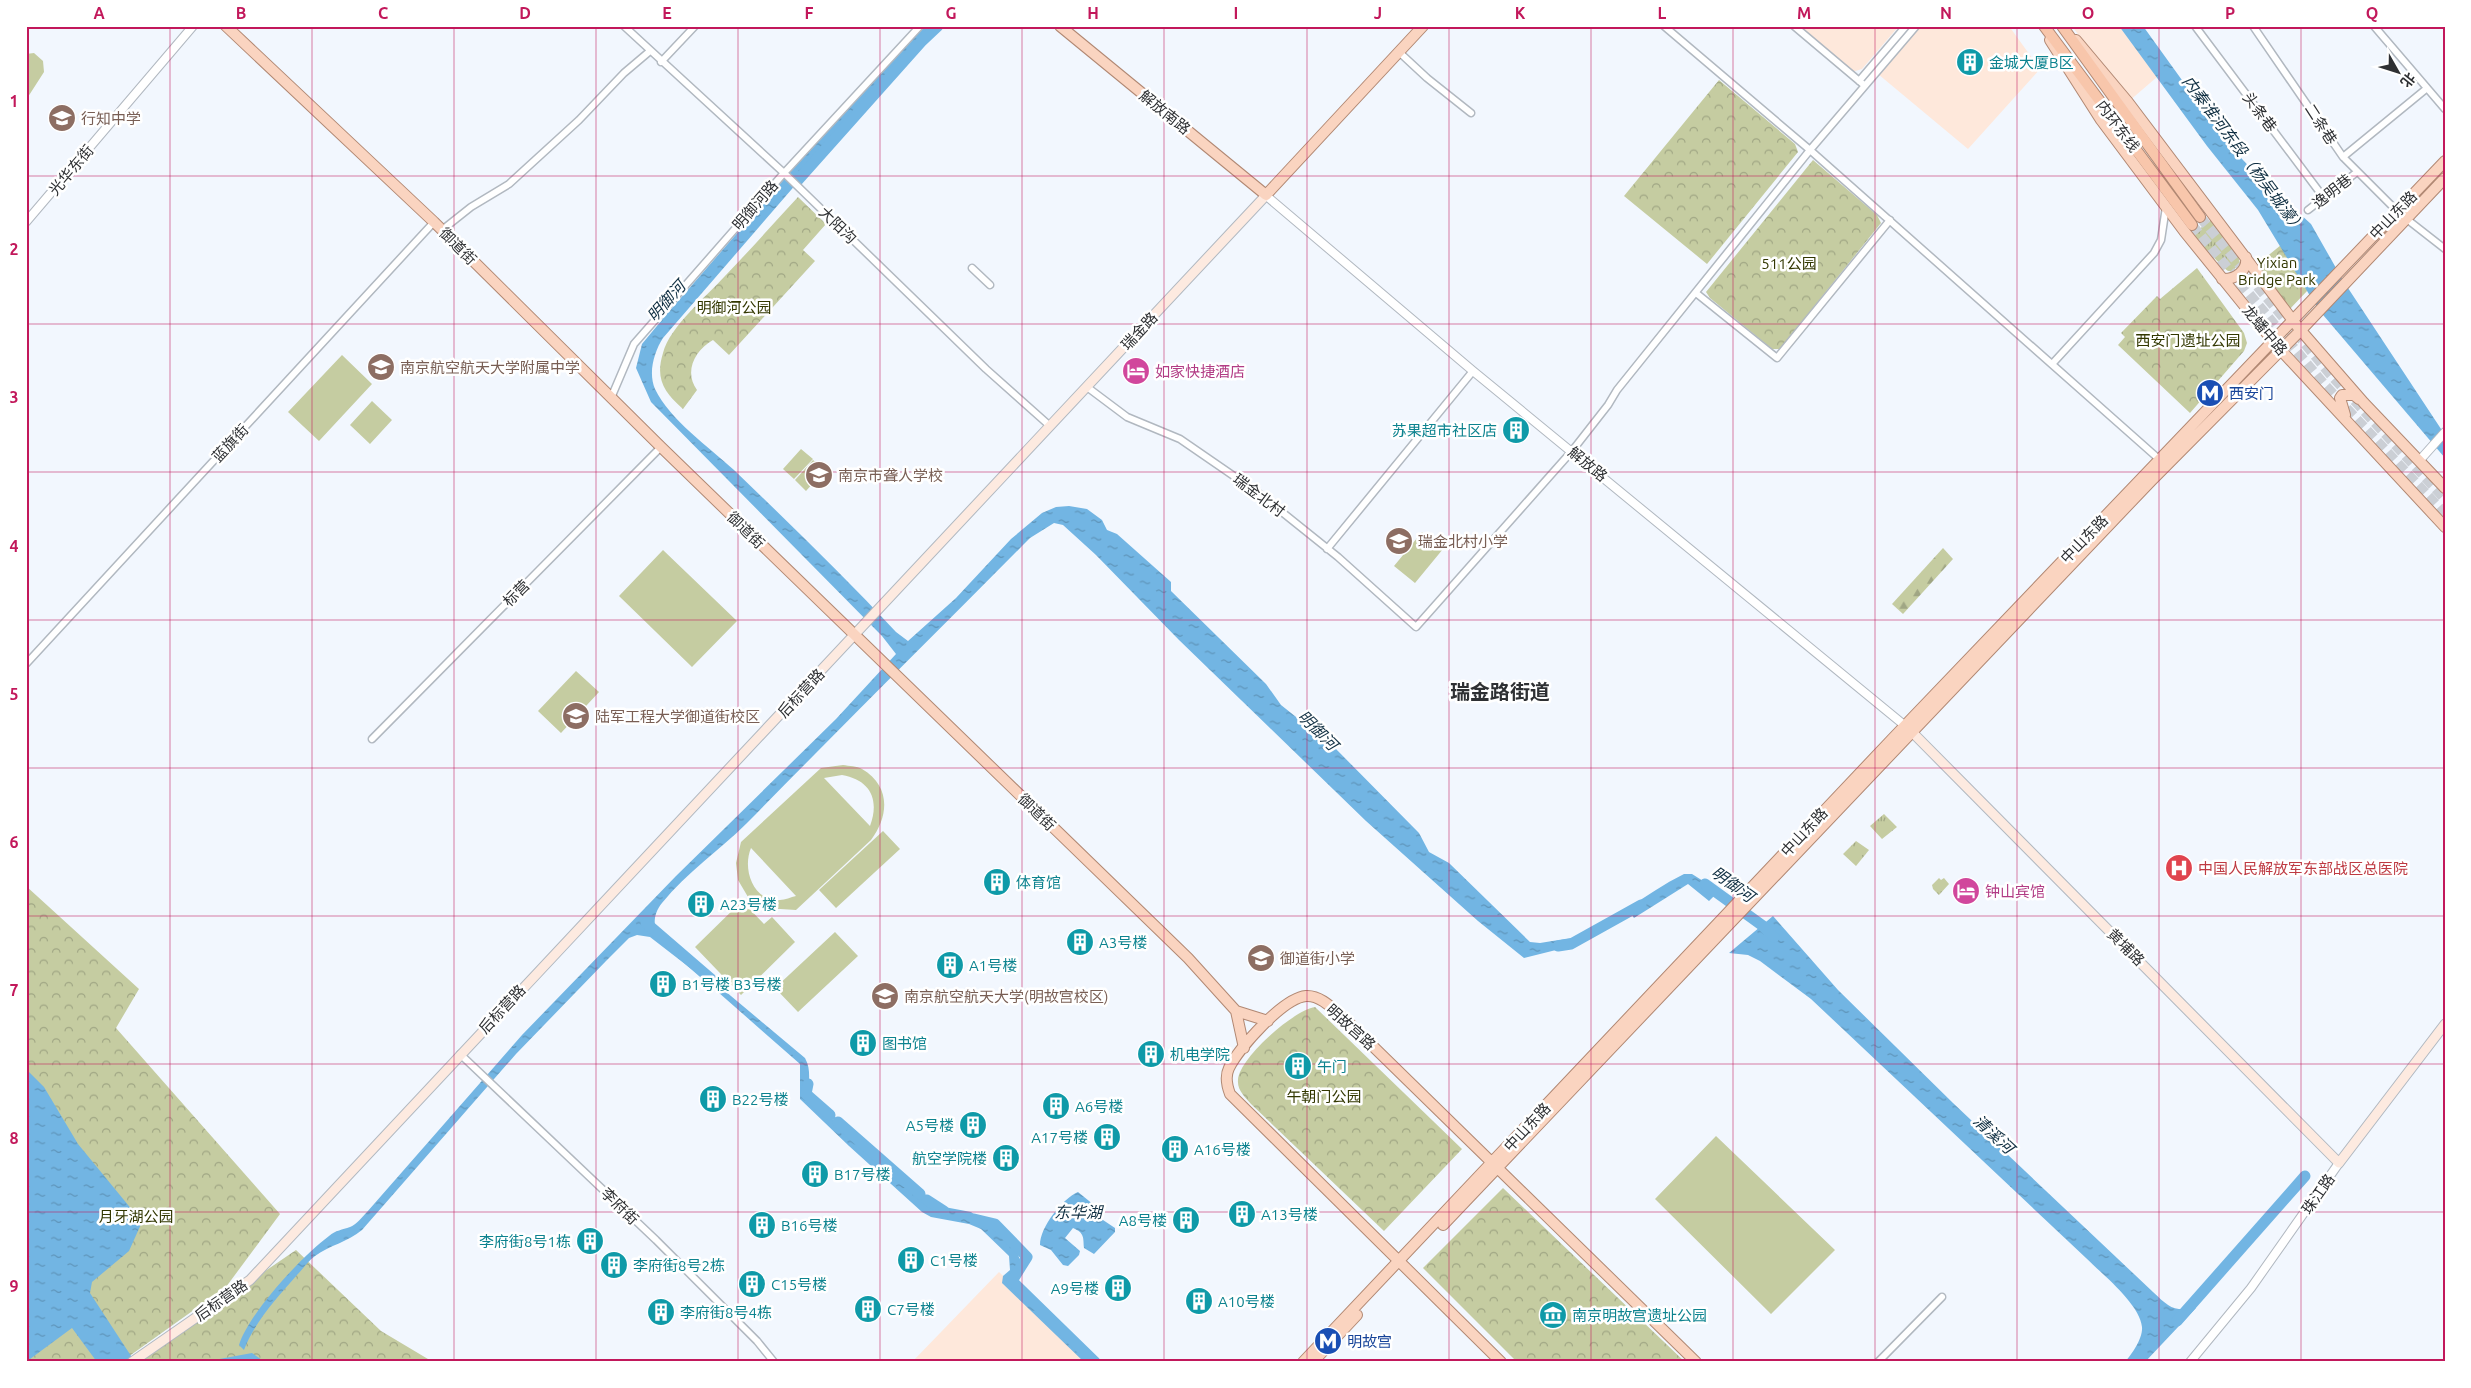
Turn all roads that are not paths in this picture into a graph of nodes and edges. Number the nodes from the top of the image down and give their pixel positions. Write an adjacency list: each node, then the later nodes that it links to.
1 (193, 26): 39 (street, 光华东街)
2 (226, 26): 40 (main road, 御道街)
3 (624, 26): 17 (street, 大阳沟)
4 (695, 26): 19 (street)
5 (920, 26): 30 (street, 明御河路)
6 (1423, 26): 18 (main road, 瑞金路)
7 (1664, 26): 26 (street)
8 (1794, 26): 20 (street)
9 (1906, 26): 20 (street)
10 (1916, 26): 20 (street)
11 (2043, 26): 34 (main road, 龙蟠中路); 41 (highway, 内环东线)
12 (2063, 26): 37 (highway, 内环东线); 44 (main road, 龙蟠中路)
13 (2195, 26): 33 (street, 头条巷)
14 (2254, 26): 27 (street, 二条巷)
15 (2374, 26): 22 (street)
16 (1062, 27): 21 (main road)
17 (650, 51): 19 (street, 大阳沟); 42 (street)
18 (1399, 52): 25 (street); 32 (main road, 瑞金路)
19 (661, 62): 30 (street, 大阳沟)
20 (1861, 83): 26 (street)
21 (1137, 89): 32 (street, 解放南路)
22 (2426, 89): 23 (street); 27 (street)
23 (2442, 101): 24 (street)
24 (2445, 109)
25 (1471, 112)
26 (1810, 150): 38 (street); 48 (street)
27 (2343, 157): 29 (street, 二条巷)
28 (2445, 161): 36 (main road, 中山东路)
29 (2357, 172): 33 (street, 逸明巷); 36 (street, 二条巷)
30 (784, 173): 56 (street, 明御河路); 59 (street, 大阳沟)
31 (2445, 178): 36 (main road, 中山东路)
32 (1266, 195): 54 (street, 解放路); 55 (main road, 瑞金路)
33 (2324, 198): 35 (street, 逸明巷)
34 (2166, 207): 46 (main road, 龙蟠中路); 53 (street)
35 (2308, 210)
36 (2401, 214): 43 (street, 二条巷); 49 (main road, 中山东路); 50 (main road, 中山东路)
37 (2200, 217)
38 (1890, 220): 48 (street); 53 (street)
39 (26, 222)
40 (434, 222): 42 (main road, 御道街); 69 (street, 蓝旗街)
41 (2192, 225)
42 (442, 230): 56 (main road, 御道街)
43 (2445, 249)
44 (2246, 257): 46 (main road); 49 (main road, 龙蟠中路)
45 (972, 268): 47 (street)
46 (2222, 279): 51 (main road, 龙蟠中路)
47 (990, 286)
48 (1696, 293): 62 (street)
49 (2293, 320): 50 (main road, 龙蟠中路); 51 (main road, 中山东路)
50 (2301, 330): 52 (main road, 中山东路); 57 (main road, 龙蟠中路)
51 (2273, 341): 52 (main road, 龙蟠中路); 63 (main road, 中山东路)
52 (2281, 350): 58 (main road, 龙蟠中路); 70 (main road, 中山东路)
53 (2053, 363): 63 (street)
54 (1473, 371): 62 (street, 解放路); 67 (street)
55 (1086, 387): 59 (main road, 瑞金路); 67 (street, 瑞金北村)
56 (611, 398): 61 (main road, 御道街)
57 (2364, 403): 58 (main road); 64 (main road, 龙蟠中路)
58 (2348, 420): 66 (main road, 龙蟠中路)
59 (1050, 426): 68 (main road, 瑞金路)
60 (2445, 432): 64 (street)
61 (661, 447): 68 (main road, 御道街); 71 (street, 标营)
62 (1572, 451): 67 (street, 瑞金北村); 70 (street, 解放路)
63 (2160, 460): 70 (main road, 中山东路)
64 (2419, 461): 65 (main road, 龙蟠中路)
65 (2445, 488)
66 (2445, 527)
67 (1327, 549)
68 (855, 636): 72 (main road, 御道街); 76 (main road, 后标营路)
69 (26, 664)
70 (1908, 728): 77 (main road, 黄埔路); 78 (main road, 中山东路)
71 (372, 739)
72 (1236, 1011): 73 (main road); 75 (main road, 御道街)
73 (1268, 1021): 75 (main road, 明故宫路); 78 (main road, 明故宫路)
74 (2445, 1024): 77 (main road, 珠江路)
75 (1244, 1048): 79 (main road, 明故宫路)
76 (460, 1054): 81 (main road, 后标营路); 82 (street, 李府街)
77 (2339, 1163): 88 (street, 珠江路)
78 (1495, 1166): 79 (main road, 中山东路); 86 (main road, 明故宫路)
79 (1401, 1265): 83 (main road, 中山东路); 84 (main road, 中山东路); 85 (main road, 明故宫路)
80 (1942, 1297): 87 (street)
81 (132, 1362)
82 (774, 1362)
83 (1303, 1362)
84 (1313, 1362)
85 (1501, 1362)
86 (1696, 1362)
87 (1878, 1362)
88 (2190, 1362)

